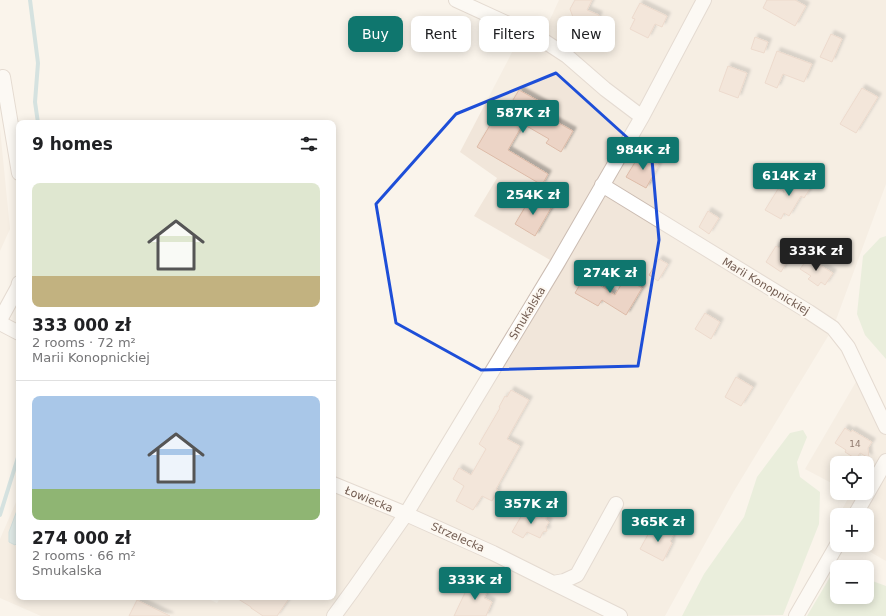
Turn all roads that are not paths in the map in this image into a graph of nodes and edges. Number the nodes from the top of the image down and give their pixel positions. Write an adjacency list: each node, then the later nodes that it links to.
1 (456, 0): 4 (street)
2 (704, 0): 4 (street, Smukalska)
3 (3, 77): 5 (street)
4 (642, 117): 6 (street, Smukalska)
5 (16, 155)
6 (602, 185): 11 (street, Marii Konopnickiej); 16 (street, Smukalska)
7 (16, 291): 8 (street)
8 (0, 320)
9 (0, 324): 10 (street)
10 (16, 332)
11 (886, 427)
12 (886, 461): 15 (street)
13 (336, 485): 16 (street, Łowiecka)
14 (616, 504): 18 (street)
15 (859, 508)
16 (406, 514): 18 (street, Strzelecka); 19 (street, Smukalska)
17 (833, 552): 21 (street)
18 (553, 583): 20 (street, Strzelecka)
19 (334, 616)
20 (620, 616)
21 (796, 616)

